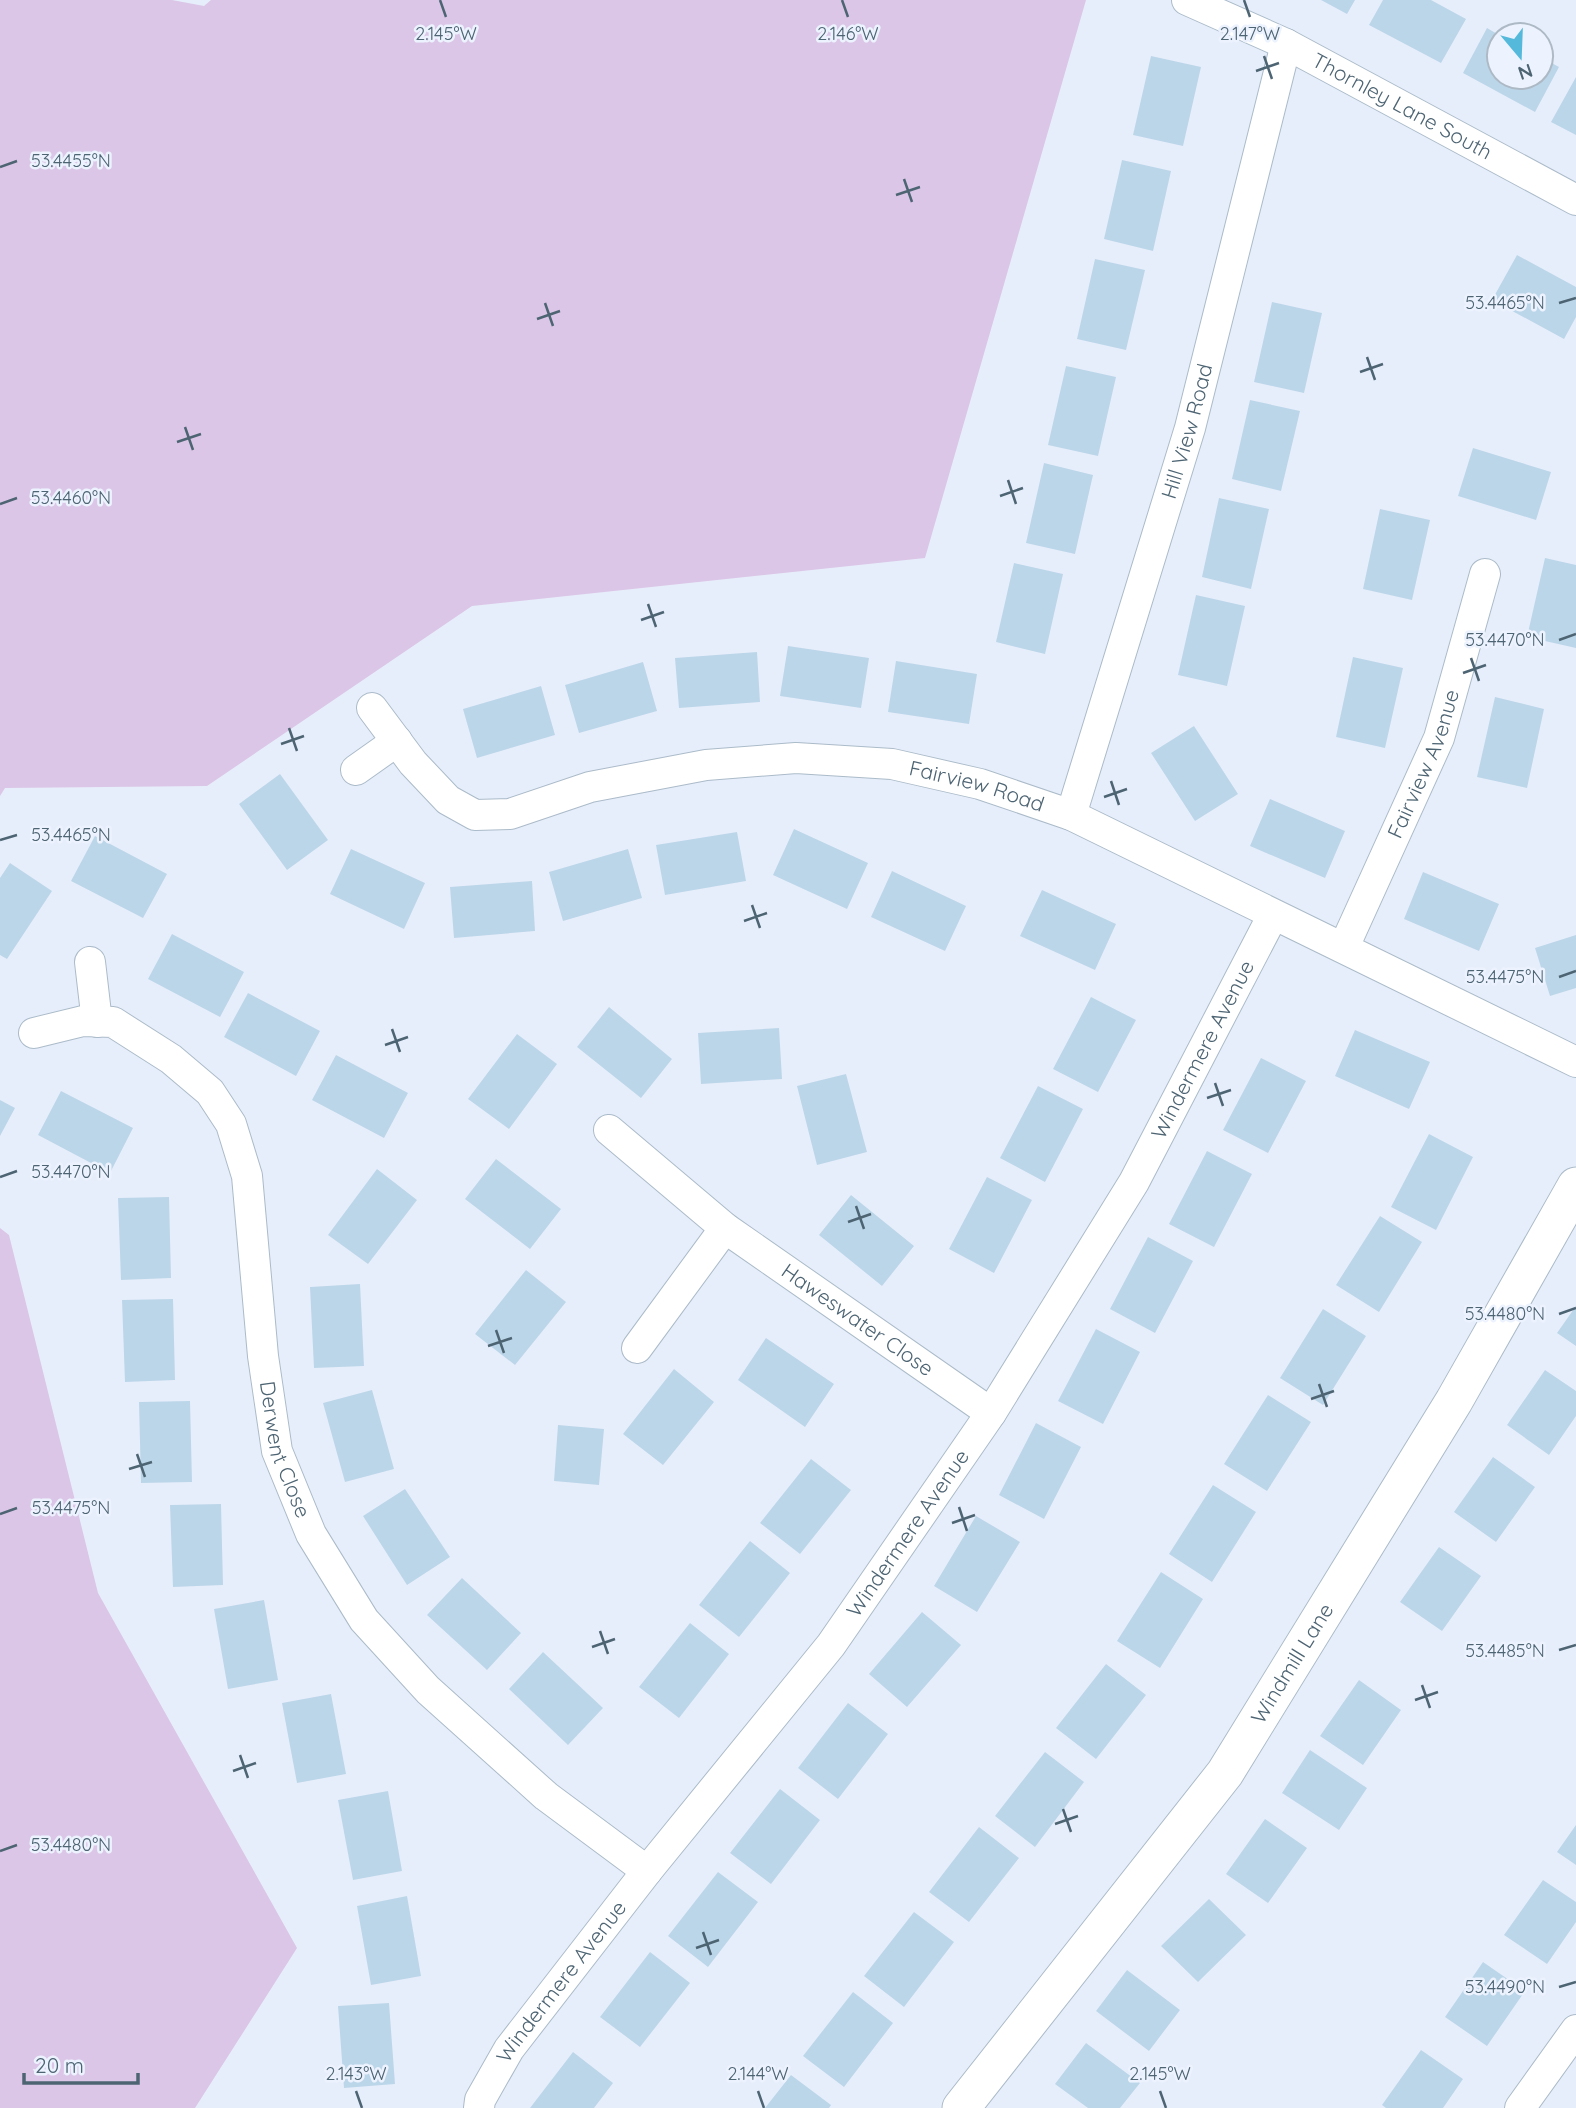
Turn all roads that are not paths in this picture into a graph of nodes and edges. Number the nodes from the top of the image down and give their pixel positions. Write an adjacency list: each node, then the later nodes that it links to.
1 (1187, 0): 2 (street, Thornley Lane South)
2 (1286, 44): 3 (street, Thornley Lane South); 8 (street, Hill View Road)
3 (1576, 200)
4 (1485, 574): 10 (street, Fairview Avenue)
5 (372, 708): 6 (street, Fairview Road)
6 (397, 741): 7 (street); 8 (street, Fairview Road)
7 (356, 770)
8 (1070, 815): 9 (street, Fairview Road)
9 (1273, 915): 10 (street, Fairview Road); 19 (street, Windermere Avenue)
10 (1344, 947): 14 (street, Fairview Road)
11 (90, 961): 12 (street)
12 (97, 1022): 13 (street, Derwent Close); 20 (street, Derwent Close)
13 (34, 1034)
14 (1576, 1062)
15 (609, 1130): 17 (street, Haweswater Close)
16 (1576, 1186): 23 (street, Windmill Lane)
17 (725, 1228): 18 (street); 19 (street, Haweswater Close)
18 (637, 1348)
19 (991, 1413): 20 (street, Windermere Avenue)
20 (647, 1871): 22 (street, Windermere Avenue)
21 (1576, 2030): 24 (street)
22 (479, 2108)
23 (961, 2108)
24 (1520, 2108)

